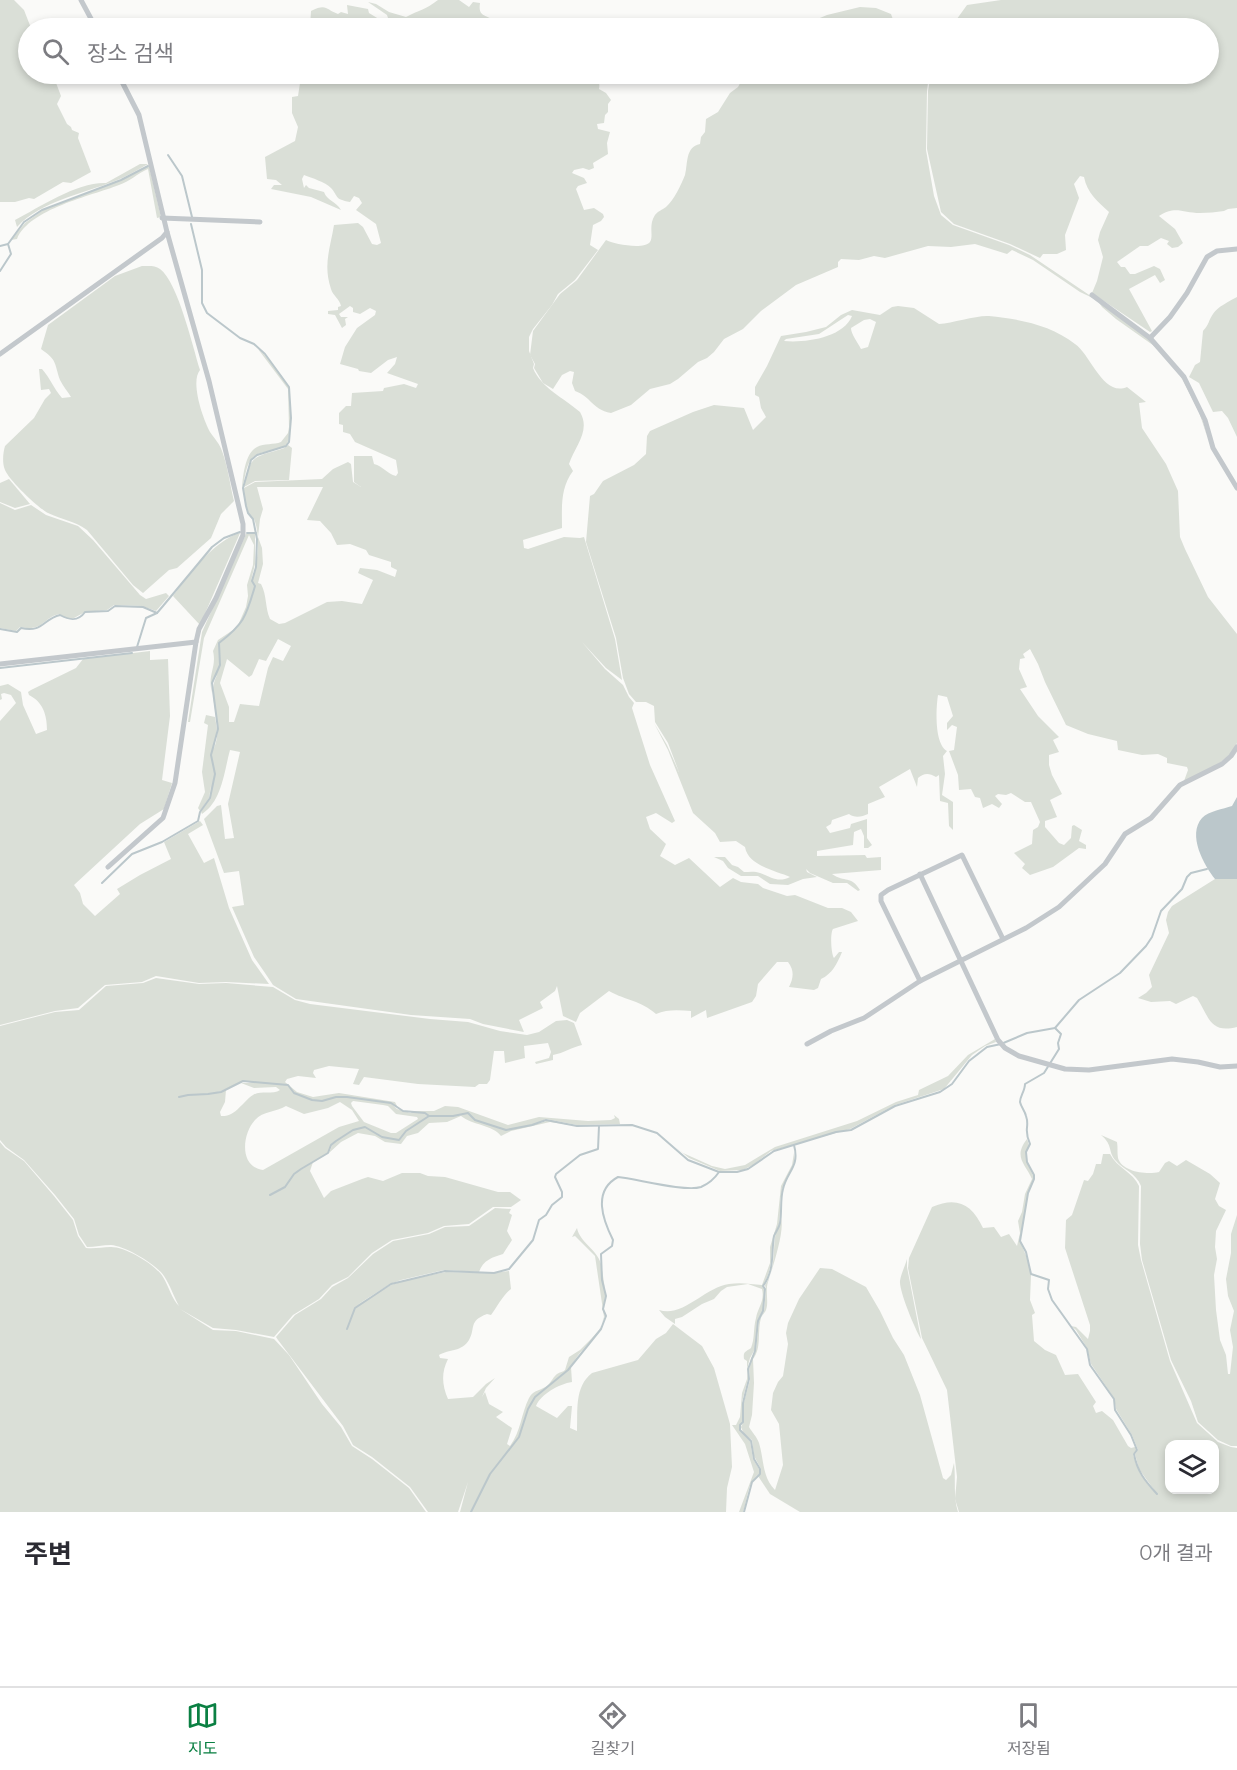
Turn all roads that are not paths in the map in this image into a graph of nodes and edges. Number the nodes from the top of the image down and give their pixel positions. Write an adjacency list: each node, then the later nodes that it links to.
1 (81, 0): 2 (street)
2 (91, 18)
3 (123, 84): 4 (street)
4 (162, 218): 5 (street); 6 (street)
5 (260, 222)
6 (166, 232): 10 (street); 12 (street)
7 (1237, 249): 9 (street)
8 (1092, 295): 9 (street)
9 (1150, 338): 11 (street)
10 (0, 354)
11 (1237, 488)
12 (196, 642): 13 (street); 15 (street)
13 (0, 664)
14 (1237, 747): 17 (street)
15 (108, 867)
16 (920, 874): 17 (street); 18 (street); 19 (street)
17 (1003, 939): 18 (street)
18 (960, 960): 19 (street); 21 (street)
19 (920, 981): 20 (street)
20 (807, 1044)
21 (1237, 1066)

